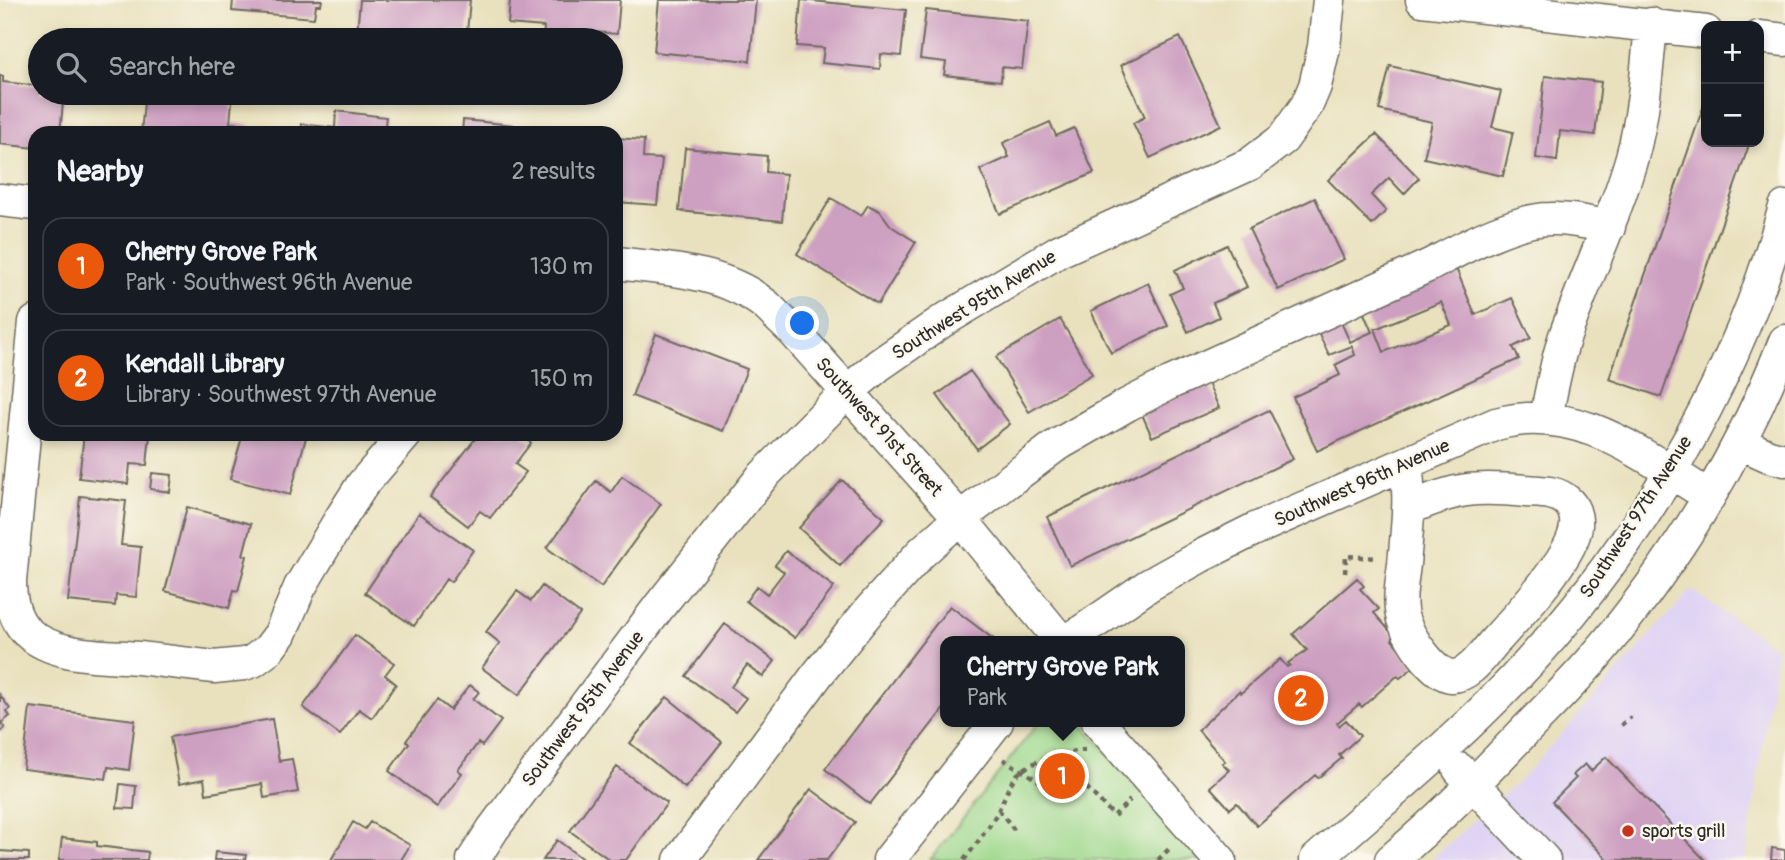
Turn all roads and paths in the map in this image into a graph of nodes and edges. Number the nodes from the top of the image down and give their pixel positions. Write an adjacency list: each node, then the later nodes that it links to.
1 (1329, 0): 13 (street, Southwest 95th Avenue)
2 (1422, 0): 3 (street)
3 (1651, 24): 4 (street); 10 (street)
4 (1701, 31)
5 (1764, 38): 6 (street)
6 (1785, 40)
7 (0, 200): 8 (street)
8 (28, 203)
9 (1785, 208): 21 (street, Southwest 97th Avenue)
10 (1609, 227): 16 (street); 24 (street)
11 (623, 263): 13 (street, Southwest 91st Street)
12 (1785, 341): 15 (street)
13 (847, 392): 24 (street, Southwest 91st Street); 41 (street, Southwest 95th Avenue)
14 (28, 395): 17 (street)
15 (1773, 406): 18 (street)
16 (1546, 418): 20 (street, Southwest 96th Avenue); 21 (street, Southwest 96th Avenue)
17 (399, 441)
18 (1740, 443): 19 (street); 22 (street)
19 (1785, 460)
20 (1406, 464): 23 (street); 28 (street, Southwest 96th Avenue)
21 (1670, 472): 22 (street, Southwest 96th Avenue); 33 (street, Southwest 97th Avenue)
22 (1709, 496): 36 (street)
23 (1408, 509): 23 (street)
24 (960, 518): 27 (street, Southwest 91st Street); 42 (street)
25 (1386, 559): 26 (path)
26 (1345, 573)
27 (1057, 636)
28 (1076, 636)
29 (1631, 717): 30 (path)
30 (1622, 726)
31 (993, 727): 43 (street)
32 (1096, 736): 35 (path); 46 (street)
33 (1441, 750): 36 (street); 47 (street, Southwest 97th Avenue)
34 (1002, 758): 35 (path)
35 (1022, 770): 37 (path); 38 (path)
36 (1473, 784): 48 (street); 49 (street)
37 (1135, 795)
38 (999, 809): 39 (path); 44 (path)
39 (1015, 831)
40 (1177, 840): 45 (path)
41 (473, 860)
42 (680, 860)
43 (889, 860)
44 (964, 860)
45 (1158, 860)
46 (1220, 860)
47 (1316, 860)
48 (1391, 860)
49 (1544, 860)

